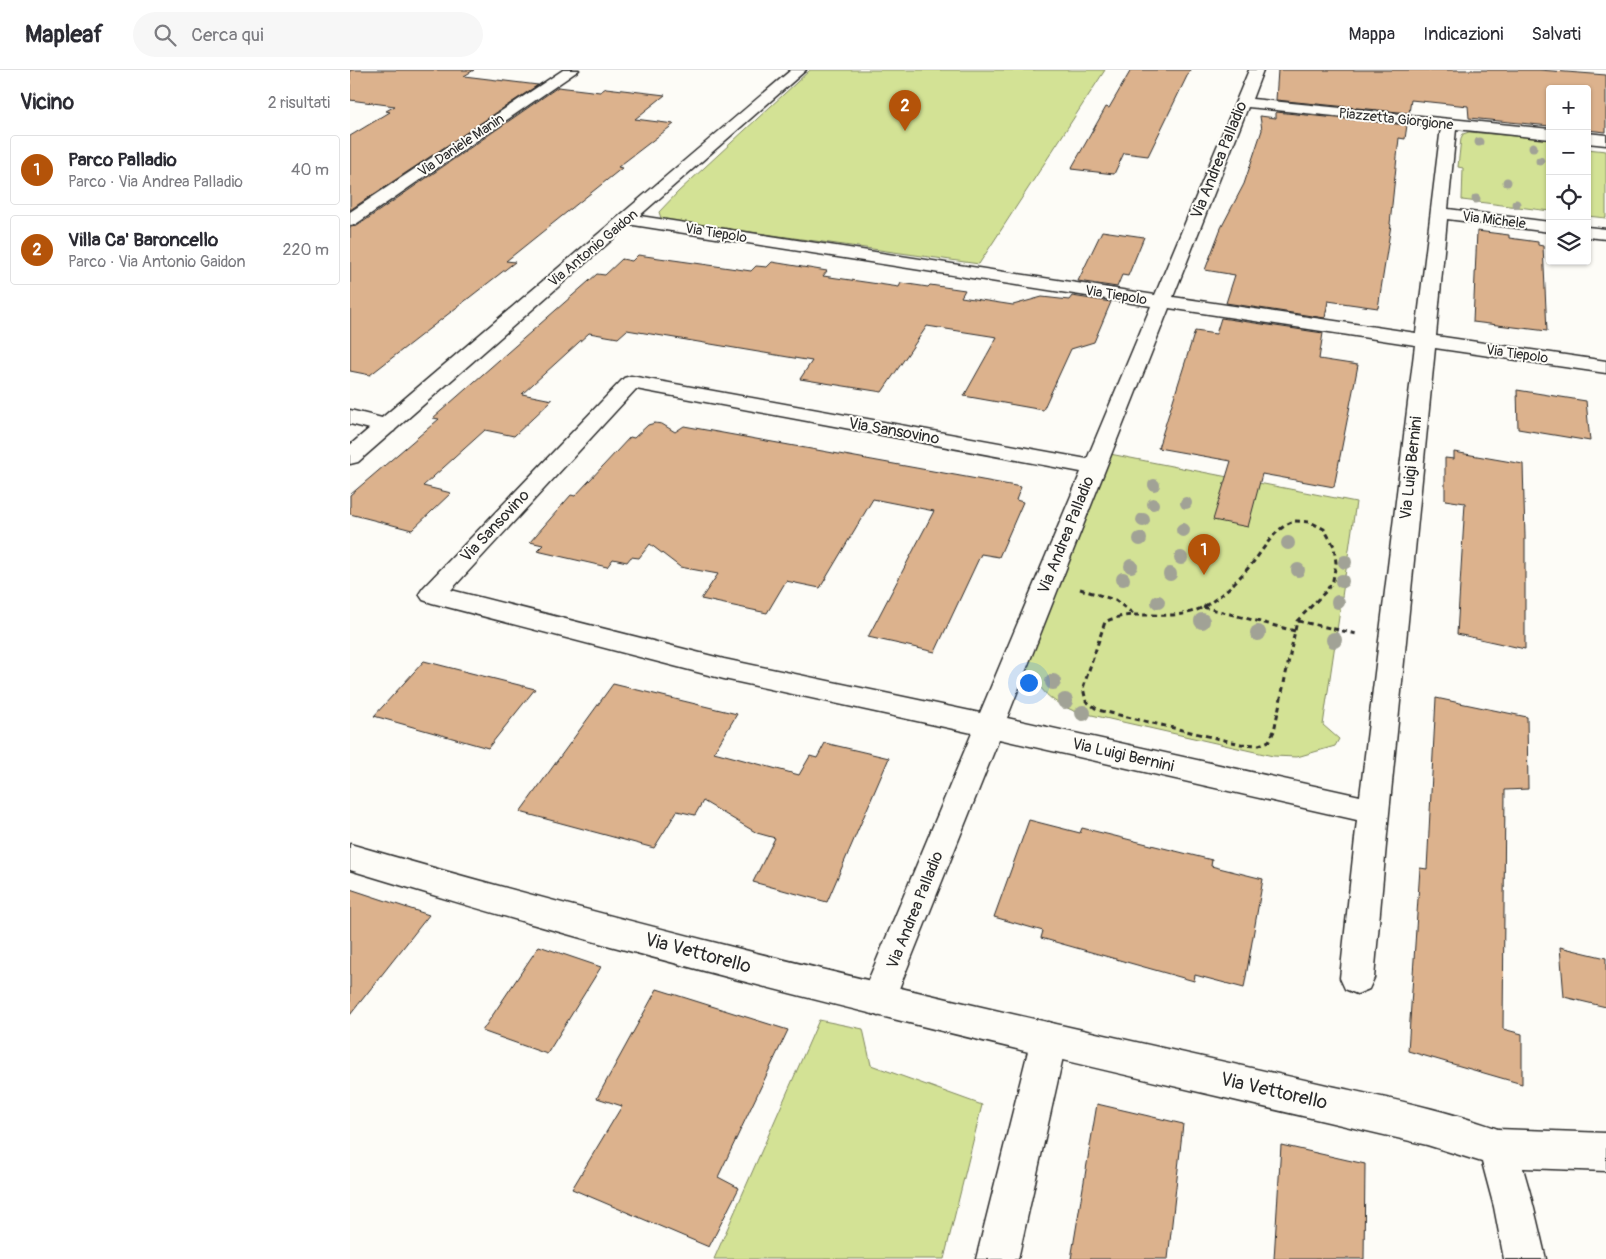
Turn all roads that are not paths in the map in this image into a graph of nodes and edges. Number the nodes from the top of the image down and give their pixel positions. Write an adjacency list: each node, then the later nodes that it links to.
1 (799, 70): 10 (street, Via Antonio Gaidon)
2 (1256, 70): 4 (street, Via Andrea Palladio)
3 (565, 71): 11 (street, Via Daniele Manin)
4 (1242, 102): 5 (street, Piazzetta Giorgione); 15 (street, Via Andrea Palladio)
5 (1449, 125): 6 (street, Piazzetta Giorgione); 9 (street, Via Luigi Bernini)
6 (1546, 134)
7 (1591, 138): 8 (street)
8 (1606, 140)
9 (1438, 213): 12 (street, Via Michele); 16 (street, Via Luigi Bernini)
10 (627, 219): 15 (street, Via Tiepolo); 19 (street, Via Antonio Gaidon)
11 (350, 220)
12 (1546, 226)
13 (1591, 232): 14 (street)
14 (1606, 234)
15 (1163, 302): 16 (street, Via Tiepolo); 21 (street, Via Andrea Palladio)
16 (1425, 341): 17 (street, Via Tiepolo); 23 (street, Via Luigi Bernini)
17 (1606, 367)
18 (350, 417): 19 (street)
19 (386, 426): 20 (street, Via Antonio Gaidon)
20 (350, 457)
21 (1093, 467): 22 (street, Via Andrea Palladio); 22 (street, Via Sansovino)
22 (990, 726): 23 (street, Via Luigi Bernini); 26 (street, Via Andrea Palladio)
23 (1373, 811): 25 (street, Via Luigi Bernini)
24 (350, 857): 26 (street, Via Vettorello)
25 (1357, 978)
26 (878, 1000): 27 (street, Via Vettorello)
27 (1049, 1039): 28 (street, Via Vettorello); 30 (street)
28 (1497, 1148): 29 (street, Via Vettorello); 31 (street)
29 (1606, 1152)
30 (997, 1259)
31 (1525, 1259)

